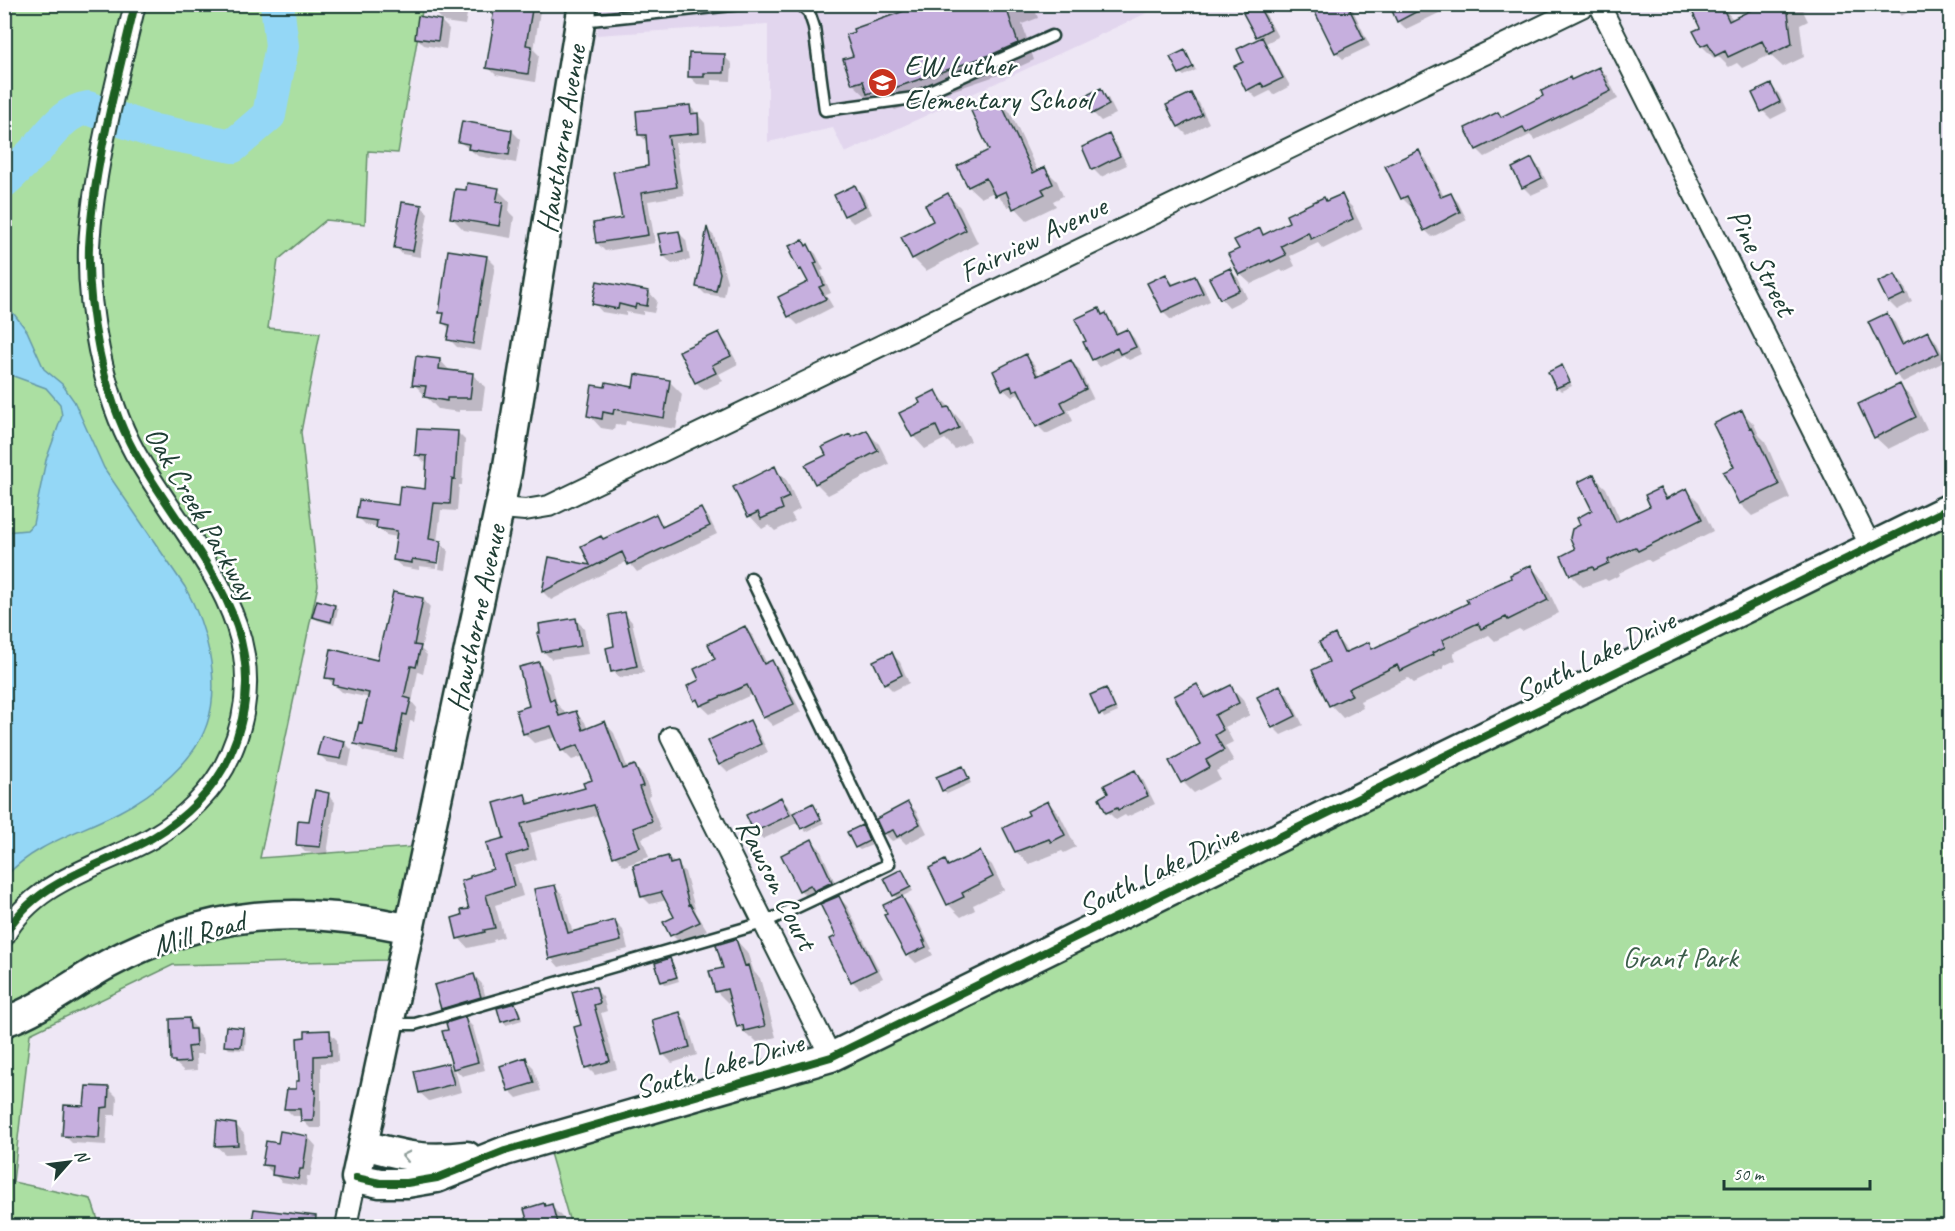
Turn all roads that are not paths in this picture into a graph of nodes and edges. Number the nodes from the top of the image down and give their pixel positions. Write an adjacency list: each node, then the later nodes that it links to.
1 (135, 4): 15 (street, Oak Creek Parkway)
2 (742, 4): 6 (lane)
3 (800, 4): 7 (lane)
4 (1588, 4): 8 (street, Fairview Avenue)
5 (1599, 4): 10 (street, Pine Street)
6 (582, 13): 8 (street, Hawthorne Avenue)
7 (1052, 36)
8 (500, 508): 14 (street, Hawthorne Avenue)
9 (1950, 508): 10 (street, South Lake Drive)
10 (1871, 547): 18 (street, South Lake Drive)
11 (752, 578): 13 (lane)
12 (671, 737): 13 (street, Rawson Court)
13 (763, 923): 17 (lane); 18 (street, Rawson Court)
14 (410, 929): 16 (street, Mill Road); 17 (street, Hawthorne Avenue)
15 (4, 936)
16 (4, 1022)
17 (389, 1024): 19 (street, Hawthorne Avenue)
18 (831, 1057): 20 (street, South Lake Drive)
19 (363, 1145): 20 (street, South Lake Drive, one-way to 19); 21 (street, Hawthorne Avenue)
20 (505, 1151): 21 (street, South Lake Drive)
21 (356, 1178): 22 (street, Hawthorne Avenue)
22 (346, 1227)

